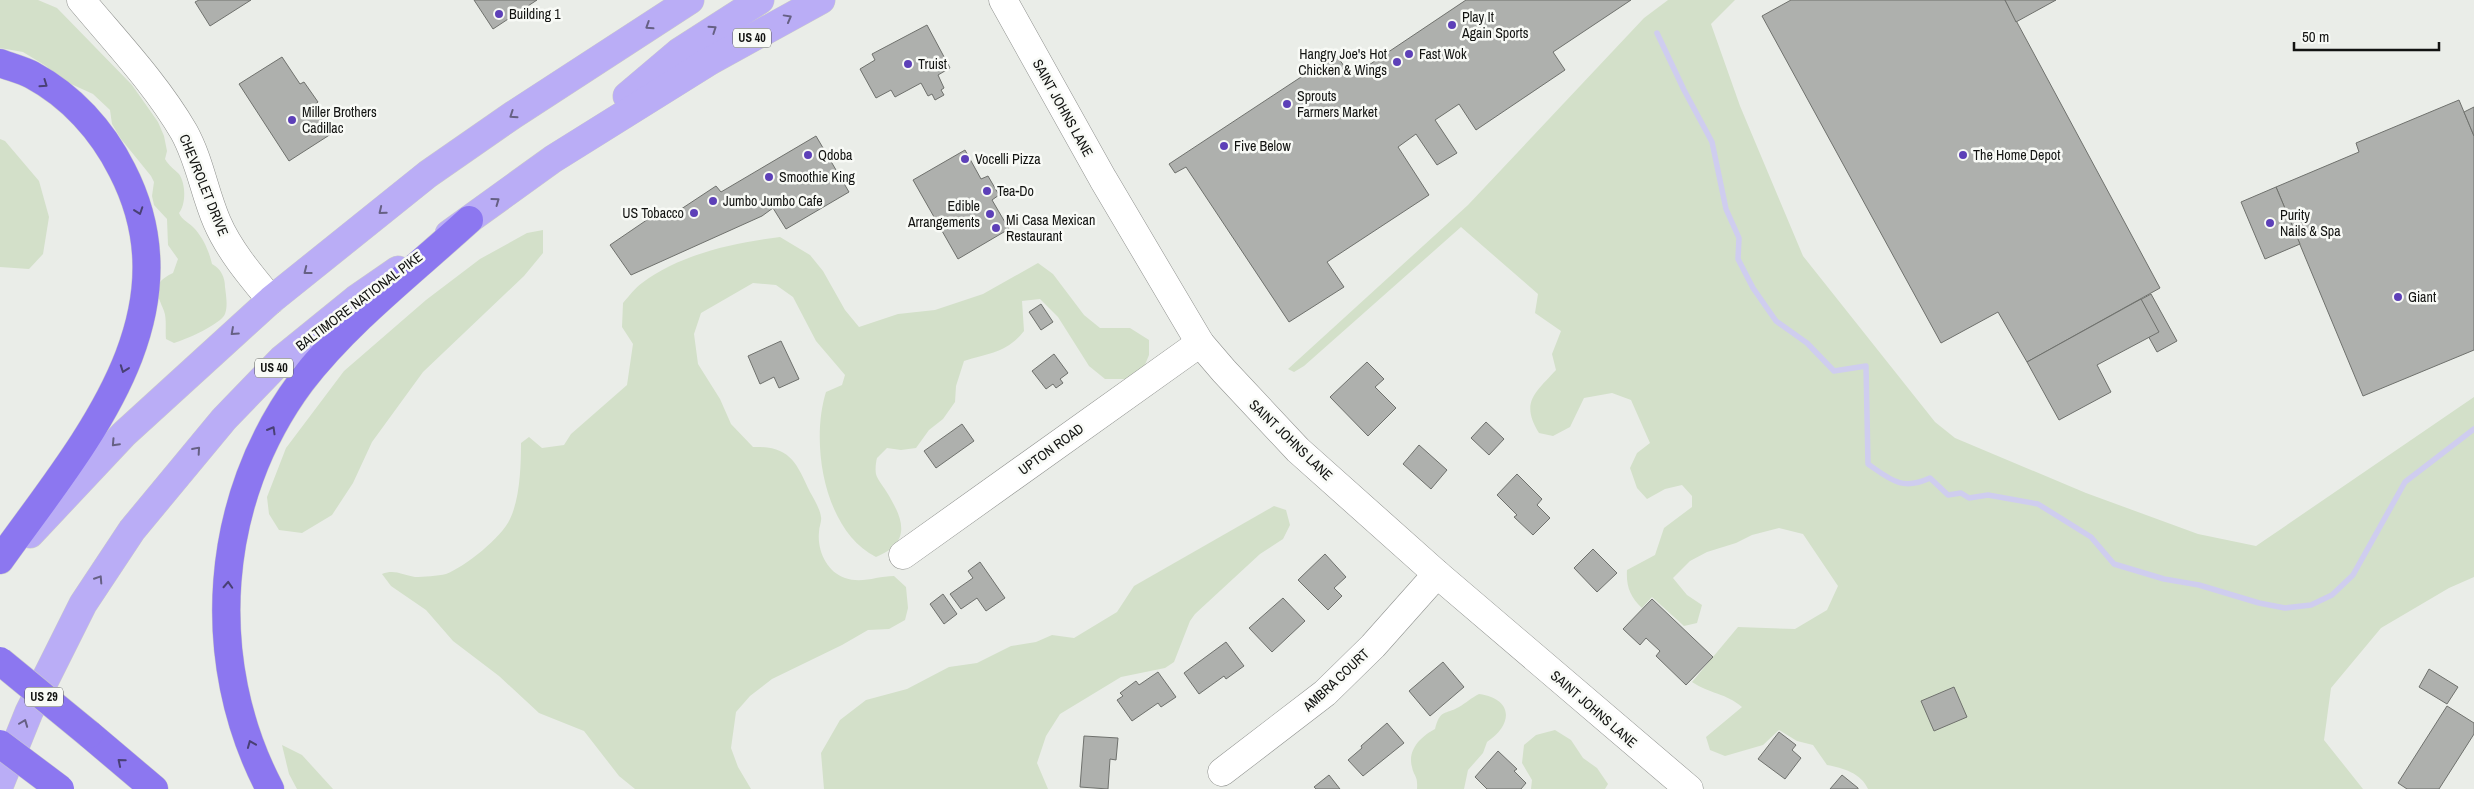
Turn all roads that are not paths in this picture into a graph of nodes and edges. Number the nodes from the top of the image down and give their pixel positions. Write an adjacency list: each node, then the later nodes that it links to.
1 (81, 0): 9 (street, CHEVROLET DRIVE)
2 (690, 0): 9 (main road, one-way to 9)
3 (760, 0): 7 (main road, one-way to 3)
4 (821, 0): 7 (main road, BALTIMORE NATIONAL PIKE / US 40, one-way to 4)
5 (1002, 0): 10 (street, SAINT JOHNS LANE)
6 (0, 63): 12 (highway, one-way to 12)
7 (553, 159): 8 (main road, BALTIMORE NATIONAL PIKE / US 40, one-way to 7)
8 (469, 220): 18 (main road, BALTIMORE NATIONAL PIKE / US 40, one-way to 8); 21 (highway, one-way to 8)
9 (271, 300): 13 (main road, one-way to 13)
10 (1200, 343): 11 (street, UPTON ROAD); 14 (street, SAINT JOHNS LANE)
11 (903, 555)
12 (0, 560)
13 (0, 567)
14 (1437, 574): 17 (street, AMBRA COURT); 22 (street, SAINT JOHNS LANE)
15 (0, 661): 20 (highway, US 29, one-way to 15, bridge)
16 (0, 744): 19 (highway, bridge)
17 (1222, 772)
18 (0, 784)
19 (60, 789)
20 (154, 789)
21 (270, 789)
22 (1689, 789)

